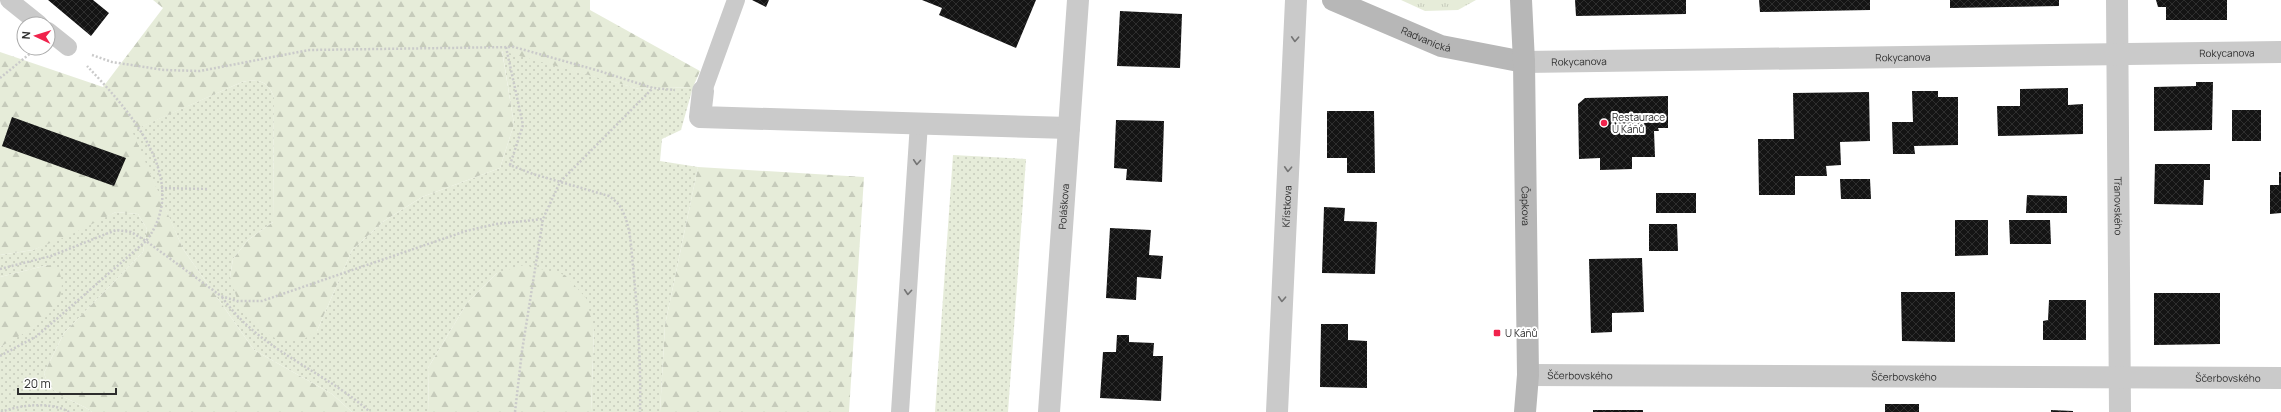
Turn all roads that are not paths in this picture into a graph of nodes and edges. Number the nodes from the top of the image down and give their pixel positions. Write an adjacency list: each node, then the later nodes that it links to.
1 (9, 0): 8 (lane)
2 (736, 0): 14 (lane)
3 (1078, 0): 16 (street, Poláškova)
4 (1296, 0): 22 (street, Křístkova, one-way to 22)
5 (1333, 0): 13 (street, Radvanická)
6 (1521, 0): 13 (street, Čapkova)
7 (2117, 0): 12 (street, Třanovského)
8 (29, 16)
9 (56, 37): 10 (lane)
10 (68, 47)
11 (2281, 52): 12 (street, Rokycanova)
12 (2118, 54): 13 (street, Rokycanova); 18 (street, Třanovského)
13 (1524, 62): 17 (street, Čapkova)
14 (692, 91): 15 (street)
15 (919, 123): 16 (street); 20 (lane, one-way to 20)
16 (1069, 128): 21 (street, Poláškova)
17 (1528, 375): 18 (street, Ščerbovského); 23 (street, Čapkova)
18 (2120, 377): 19 (street, Ščerbovského); 24 (street, Třanovského)
19 (2281, 378)
20 (900, 412)
21 (1049, 412)
22 (1277, 412)
23 (1525, 412)
24 (2120, 412)

